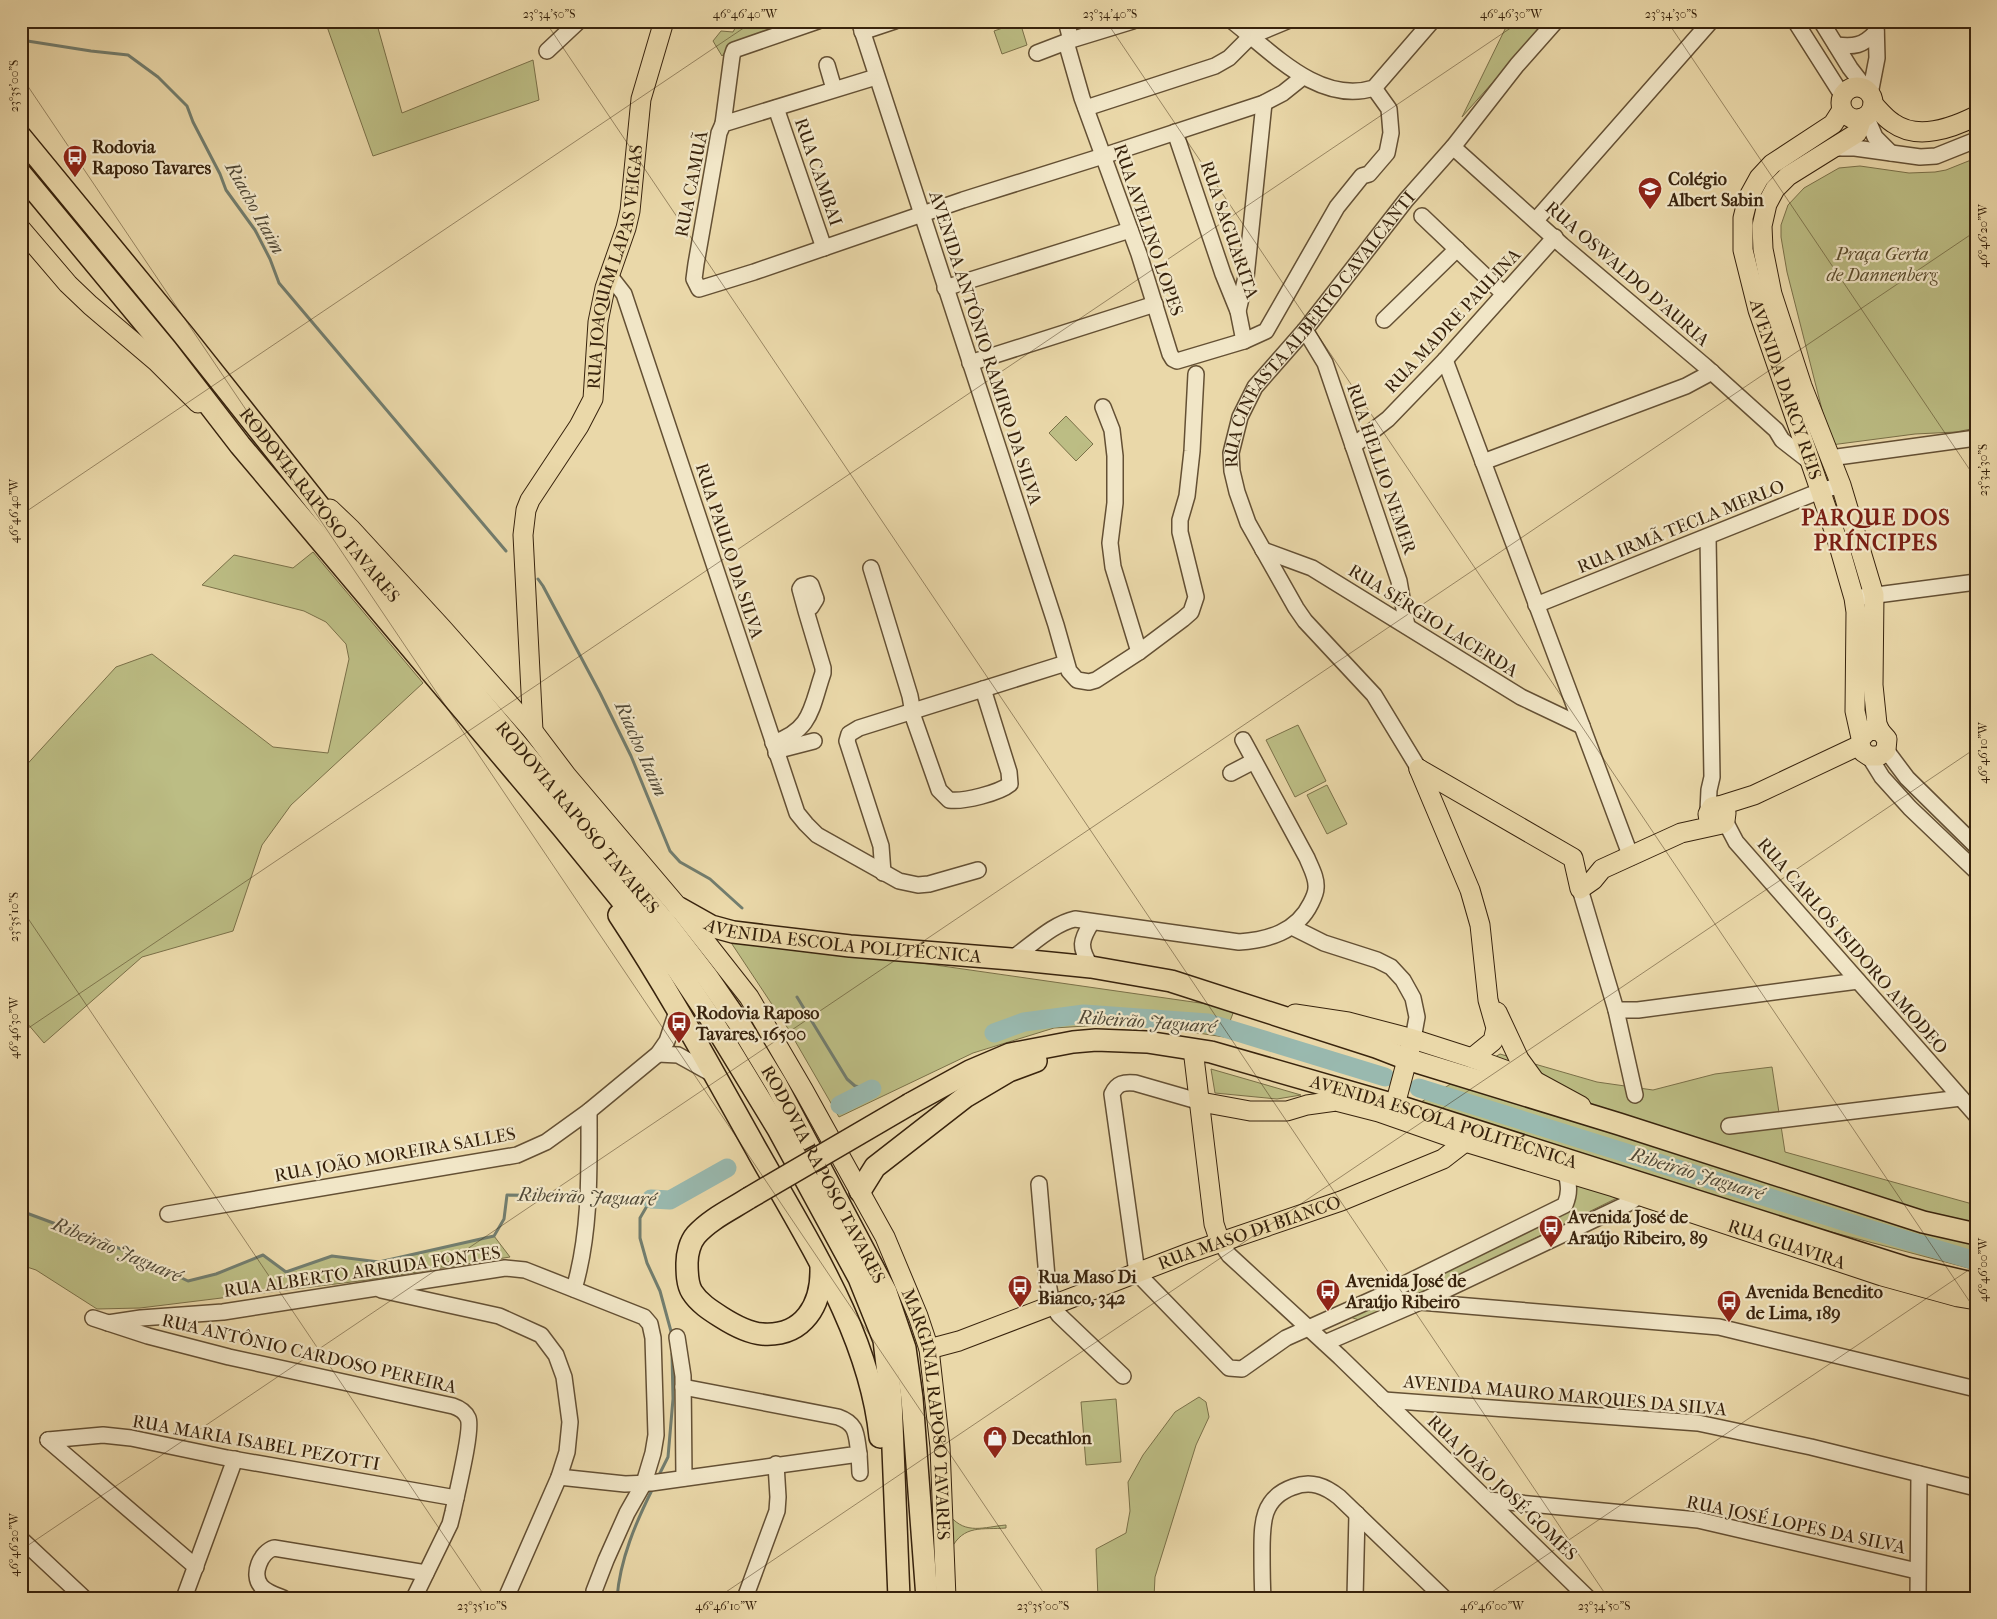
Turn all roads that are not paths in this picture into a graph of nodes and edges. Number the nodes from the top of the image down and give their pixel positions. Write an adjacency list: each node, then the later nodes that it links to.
1 (579, 21): 19 (street)
2 (664, 21): 49 (main road, RUA JOAQUIM LAPAS VEIGAS)
3 (818, 21): 32 (street)
4 (895, 21): 14 (street)
5 (1066, 21): 17 (street, RUA AVELINO LOPES)
6 (1133, 21): 17 (street)
7 (1232, 21): 16 (street)
8 (1287, 21): 16 (street)
9 (1432, 21): 24 (street)
10 (1556, 21): 36 (street, RUA CINEASTA ALBERTO CAVALCANTI)
11 (1711, 21): 43 (street)
12 (1795, 21): 27 (street)
13 (1821, 21): 18 (street)
14 (860, 27): 23 (street, AVENIDA ANTÔNIO RAMIRO DA SILVA)
15 (1876, 27): 18 (street); 28 (street)
16 (1251, 36): 22 (street); 30 (street)
17 (1069, 41): 20 (street); 30 (street, RUA AVELINO LOPES)
18 (1836, 45): 28 (street)
19 (547, 51)
20 (1037, 53)
21 (826, 65): 25 (street)
22 (1303, 76): 24 (street); 26 (street)
23 (876, 77): 25 (street, RUA CAMUÃ); 41 (street, AVENIDA ANTÔNIO RAMIRO DA SILVA)
24 (1374, 88): 56 (street)
25 (834, 89): 29 (street, RUA CAMUÃ)
26 (1264, 103): 33 (street); 53 (street)
27 (1842, 103): 28 (main road); 28 (main road); 64 (main road, AVENIDA DARCY REIS)
28 (1868, 104): 31 (main road); 37 (main road, AVENIDA DARCY REIS); 38 (street)
29 (776, 108): 32 (street, RUA CAMUÃ); 47 (street, RUA CAMBAI)
30 (1086, 108): 39 (street, RUA AVELINO LOPES)
31 (1976, 116)
32 (723, 124): 47 (street, RUA CAMUÃ)
33 (1175, 132): 39 (street); 53 (street, RUA SAGUARITA)
34 (21, 137): 70 (highway, RODOVIA RAPOSO TAVARES)
35 (1976, 140): 38 (street)
36 (1453, 147): 43 (street, RUA OSWALDO D'AURIA); 55 (street, RUA CINEASTA ALBERTO CAVALCANTI)
37 (1834, 148): 38 (street); 67 (main road, AVENIDA DARCY REIS)
38 (1891, 153)
39 (1103, 156): 41 (street); 45 (street, RUA AVELINO LOPES)
40 (21, 174): 65 (highway, RODOVIA RAPOSO TAVARES)
41 (920, 214): 47 (street); 50 (street, AVENIDA ANTÔNIO RAMIRO DA SILVA)
42 (1422, 216): 48 (street)
43 (1536, 220): 46 (street, RUA OSWALDO D'AURIA)
44 (21, 230): 65 (main road)
45 (1130, 230): 50 (street); 52 (street, RUA AVELINO LOPES)
46 (1555, 237): 51 (street, RUA MADRE PAULINA); 59 (street, RUA OSWALDO D'AURIA)
47 (824, 248)
48 (1456, 249): 51 (street); 54 (street)
49 (610, 276): 84 (main road, RUA JOAQUIM LAPAS VEIGAS); 93 (street, RUA PAULO DA SILVA)
50 (945, 288): 58 (street, AVENIDA ANTÔNIO RAMIRO DA SILVA)
51 (1504, 294): 57 (street, RUA MADRE PAULINA)
52 (1155, 304): 56 (street, RUA AVELINO LOPES); 58 (street)
53 (1238, 311): 56 (street, RUA SAGUARITA)
54 (1384, 320)
55 (1305, 330): 66 (street, RUA HELLIO NEMER); 74 (street, RUA CINEASTA ALBERTO CAVALCANTI)
56 (1244, 341)
57 (1445, 360): 66 (street, RUA MADRE PAULINA); 69 (street)
58 (970, 363): 83 (street, AVENIDA ANTÔNIO RAMIRO DA SILVA)
59 (1712, 372): 62 (street, RUA OSWALDO D'AURIA); 69 (street)
60 (1196, 374): 82 (street)
61 (1103, 407): 82 (street)
62 (1776, 430): 64 (street, RUA OSWALDO D'AURIA); 68 (street, RUA OSWALDO D'AURIA)
63 (1976, 438): 67 (street)
64 (1803, 442): 68 (main road, AVENIDA DARCY REIS)
65 (240, 445): 98 (highway, RODOVIA RAPOSO TAVARES)
66 (1354, 446): 81 (street, RUA HELLIO NEMER)
67 (1830, 458): 68 (main road); 71 (main road, AVENIDA DARCY REIS)
68 (1809, 461): 72 (main road, AVENIDA DARCY REIS)
69 (1483, 462): 79 (street)
70 (300, 482): 86 (main road, MARGINAL RAPOSO TAVARES); 192 (highway, RODOVIA RAPOSO TAVARES)
71 (1841, 485): 72 (street, RUA IRMÃ TECLA MERLO); 77 (main road, AVENIDA DARCY REIS)
72 (1820, 491): 73 (street, RUA IRMÃ TECLA MERLO); 78 (main road, AVENIDA DARCY REIS)
73 (1708, 537): 79 (street, RUA IRMÃ TECLA MERLO); 97 (street, RUA CARLOS ISIDORO AMODEO)
74 (1263, 550): 81 (street, RUA SÉRGIO LACERDA); 95 (street, RUA CINEASTA ALBERTO CAVALCANTI)
75 (871, 568): 87 (street)
76 (1976, 582): 77 (street)
77 (1874, 595): 78 (street); 92 (main road, AVENIDA DARCY REIS)
78 (1854, 598): 92 (main road, AVENIDA DARCY REIS)
79 (1536, 605): 88 (street)
80 (806, 611): 93 (street)
81 (1407, 626): 88 (street, RUA SÉRGIO LACERDA)
82 (1139, 652): 83 (street, AVENIDA ANTÔNIO RAMIRO DA SILVA)
83 (1066, 663): 85 (street)
84 (530, 677): 86 (main road); 89 (main road, RUA JOAQUIM LAPAS VEIGAS)
85 (983, 689): 87 (street); 87 (street)
86 (500, 696): 89 (main road, MARGINAL RAPOSO TAVARES)
87 (913, 711): 105 (street)
88 (1582, 726): 100 (street)
89 (533, 731): 107 (main road, MARGINAL RAPOSO TAVARES)
90 (1243, 740): 94 (street)
91 (814, 742): 93 (street)
92 (1869, 747): 97 (main road); 99 (street, AVENIDA DARCY REIS); 104 (street, AVENIDA DARCY REIS)
93 (775, 748): 105 (street, RUA PAULO DA SILVA)
94 (1254, 761): 96 (street); 109 (street)
95 (1419, 769): 101 (main road); 113 (main road, RUA CINEASTA ALBERTO CAVALCANTI)
96 (1231, 773)
97 (1717, 814): 100 (main road); 112 (street, RUA CARLOS ISIDORO AMODEO)
98 (562, 827): 115 (highway); 172 (highway, RODOVIA RAPOSO TAVARES)
99 (1976, 846)
100 (1631, 856): 102 (main road)
101 (1573, 858): 102 (main road); 106 (main road)
102 (1602, 869): 106 (main road)
103 (978, 870): 105 (street, RUA PAULO DA SILVA)
104 (1976, 871)
105 (883, 872)
106 (1580, 889): 114 (street)
107 (679, 908): 110 (highway, AVENIDA ESCOLA POLITÉCNICA); 137 (main road, MARGINAL RAPOSO TAVARES)
108 (1092, 922): 109 (street); 110 (street); 111 (street)
109 (1292, 927): 119 (street)
110 (1011, 959): 111 (highway, AVENIDA ESCOLA POLITÉCNICA)
111 (1091, 967): 119 (highway, AVENIDA ESCOLA POLITÉCNICA)
112 (1858, 981): 114 (street); 124 (street, RUA CARLOS ISIDORO AMODEO)
113 (1487, 983): 120 (main road, RUA CINEASTA ALBERTO CAVALCANTI); 122 (main road, RUA CINEASTA ALBERTO CAVALCANTI)
114 (1616, 1010): 123 (street)
115 (677, 1011): 118 (street, RUA JOÃO MOREIRA SALLES); 121 (highway)
116 (1096, 1040): 117 (highway, AVENIDA ESCOLA POLITÉCNICA); 137 (highway); 144 (highway, AVENIDA ESCOLA POLITÉCNICA, bridge)
117 (1193, 1049): 125 (main road); 126 (highway, AVENIDA ESCOLA POLITÉCNICA)
118 (658, 1054): 121 (street); 127 (street, RUA JOÃO MOREIRA SALLES)
119 (1408, 1056): 120 (main road, AVENIDA ESCOLA POLITÉCNICA); 126 (main road); 129 (highway, AVENIDA ESCOLA POLITÉCNICA)
120 (1472, 1058): 122 (main road, AVENIDA ESCOLA POLITÉCNICA)
121 (715, 1076): 144 (highway)
122 (1535, 1081): 129 (main road, AVENIDA ESCOLA POLITÉCNICA)
123 (1635, 1095)
124 (1961, 1098): 128 (street, RUA CARLOS ISIDORO AMODEO); 130 (street)
125 (1201, 1102): 126 (main road, RUA GUAVIRA); 143 (main road); 145 (street, RUA GUAVIRA)
126 (1396, 1104): 131 (main road, RUA GUAVIRA); 133 (highway, AVENIDA ESCOLA POLITÉCNICA)
127 (589, 1111): 140 (street, RUA JOÃO MOREIRA SALLES); 149 (street)
128 (1976, 1115)
129 (1619, 1124): 142 (highway, AVENIDA ESCOLA POLITÉCNICA)
130 (1729, 1126)
131 (1440, 1133): 132 (main road, RUA GUAVIRA); 134 (main road)
132 (1466, 1142): 133 (main road, RUA GUAVIRA); 134 (main road, RUA MASO DI BIANCO)
133 (1525, 1153): 135 (main road, RUA GUAVIRA); 147 (highway, AVENIDA ESCOLA POLITÉCNICA)
134 (1429, 1164): 143 (main road, RUA MASO DI BIANCO)
135 (1566, 1173): 138 (main road, RUA GUAVIRA); 139 (street)
136 (1039, 1184): 153 (street)
137 (860, 1191): 160 (main road, MARGINAL RAPOSO TAVARES)
138 (1639, 1196): 141 (street); 151 (main road, RUA GUAVIRA)
139 (1565, 1204): 141 (street); 150 (street)
140 (168, 1214)
141 (1582, 1224): 146 (street)
142 (1976, 1234)
143 (1220, 1242): 145 (main road, RUA MASO DI BIANCO); 157 (street, RUA JOÃO JOSÉ GOMES)
144 (821, 1267): 172 (highway)
145 (1137, 1273): 153 (main road, RUA MASO DI BIANCO); 157 (street)
146 (1467, 1280): 152 (street); 154 (street)
147 (1976, 1284)
148 (372, 1288): 149 (street, RUA ALBERTO ARRUDA FONTES); 156 (street, RUA ALBERTO ARRUDA FONTES); 170 (street)
149 (574, 1289): 173 (street, RUA ALBERTO ARRUDA FONTES)
150 (1382, 1295): 152 (street); 157 (street)
151 (1976, 1300)
152 (1420, 1302): 154 (street); 159 (street)
153 (1052, 1305): 160 (main road, RUA MASO DI BIANCO); 161 (street)
154 (1469, 1306): 163 (street)
155 (93, 1318): 156 (street, RUA ANTÔNIO CARDOSO PEREIRA)
156 (108, 1324): 175 (street, RUA ANTÔNIO CARDOSO PEREIRA)
157 (1308, 1327): 159 (street, RUA JOÃO JOSÉ GOMES)
158 (678, 1337): 162 (street)
159 (1325, 1343): 164 (street, RUA JOÃO JOSÉ GOMES)
160 (929, 1349): 193 (main road, MARGINAL RAPOSO TAVARES)
161 (1123, 1376)
162 (683, 1388): 165 (street); 171 (street)
163 (1976, 1389)
164 (1384, 1400): 169 (street, AVENIDA MAURO MARQUES DA SILVA); 176 (street, RUA JOÃO JOSÉ GOMES)
165 (859, 1454): 167 (street); 168 (street)
166 (235, 1459): 175 (street, RUA MARIA ISABEL PEZOTTI); 180 (street); 180 (street, RUA MARIA ISABEL PEZOTTI)
167 (776, 1464): 171 (street); 189 (street)
168 (860, 1473)
169 (1919, 1474): 174 (street, AVENIDA MAURO MARQUES DA SILVA); 181 (street)
170 (559, 1477): 173 (street); 187 (street)
171 (679, 1479): 173 (street)
172 (894, 1482): 177 (highway, RODOVIA RAPOSO TAVARES)
173 (648, 1483): 188 (street)
174 (1976, 1488)
175 (456, 1498): 182 (street, RUA ANTÔNIO CARDOSO PEREIRA)
176 (1488, 1500): 181 (street, RUA JOSÉ LOPES DA SILVA); 197 (street, RUA JOÃO JOSÉ GOMES)
177 (894, 1510): 190 (street); 191 (highway, RODOVIA RAPOSO TAVARES)
178 (1357, 1514): 194 (street); 195 (street); 196 (street)
179 (21, 1539): 183 (street)
180 (196, 1567): 184 (street)
181 (1917, 1571): 198 (street)
182 (426, 1573): 185 (street); 186 (street, RUA ANTÔNIO CARDOSO PEREIRA)
183 (84, 1598)
184 (184, 1598)
185 (283, 1598)
186 (414, 1598)
187 (506, 1598)
188 (594, 1598)
189 (745, 1598)
190 (888, 1598)
191 (899, 1598)
192 (927, 1598)
193 (946, 1598)
194 (1263, 1598)
195 (1355, 1598)
196 (1444, 1598)
197 (1588, 1598)
198 (1918, 1598)

